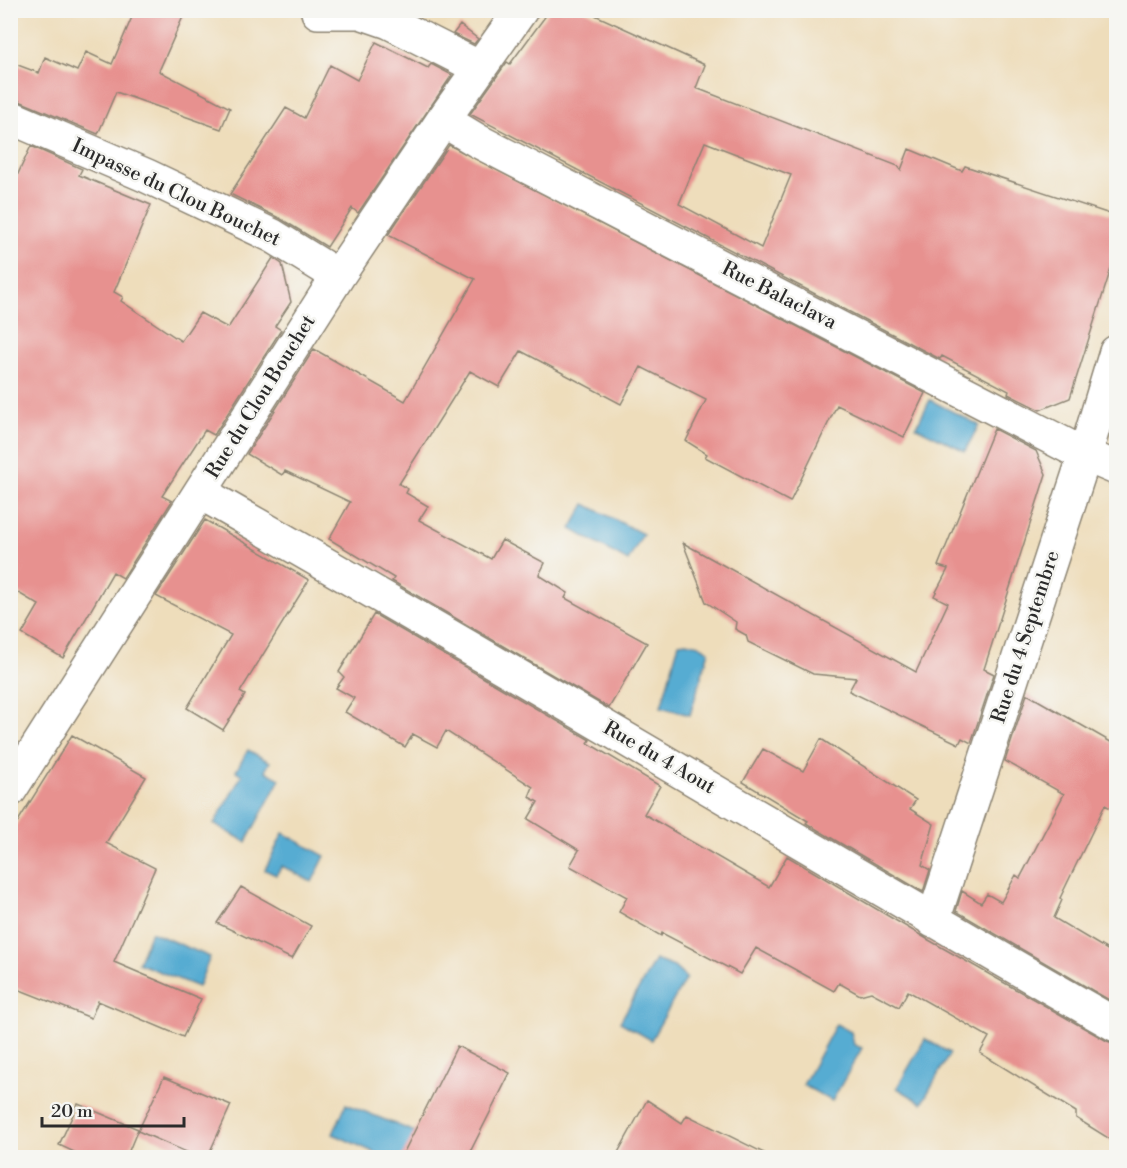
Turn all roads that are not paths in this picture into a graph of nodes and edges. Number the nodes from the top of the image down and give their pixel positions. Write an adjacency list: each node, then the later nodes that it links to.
1 (521, 10): 3 (street, Rue du Clou Bouchet)
2 (318, 12): 3 (street)
3 (480, 68): 5 (street, Rue du Clou Bouchet)
4 (10, 117): 6 (street, Impasse du Clou Bouchet)
5 (443, 120): 6 (street, Rue du Clou Bouchet); 8 (street, Rue Balaclava)
6 (338, 276): 10 (street, Rue du Clou Bouchet)
7 (1116, 352): 8 (street, Rue du 4 Septembre)
8 (1085, 455): 9 (street, Rue Balaclava); 12 (street, Rue du 4 Septembre)
9 (1116, 468)
10 (201, 493): 11 (street, Rue du Clou Bouchet); 12 (street, Rue du 4 Aout)
11 (10, 790)
12 (933, 921): 13 (street, Rue du 4 Aout)
13 (1116, 1025)

